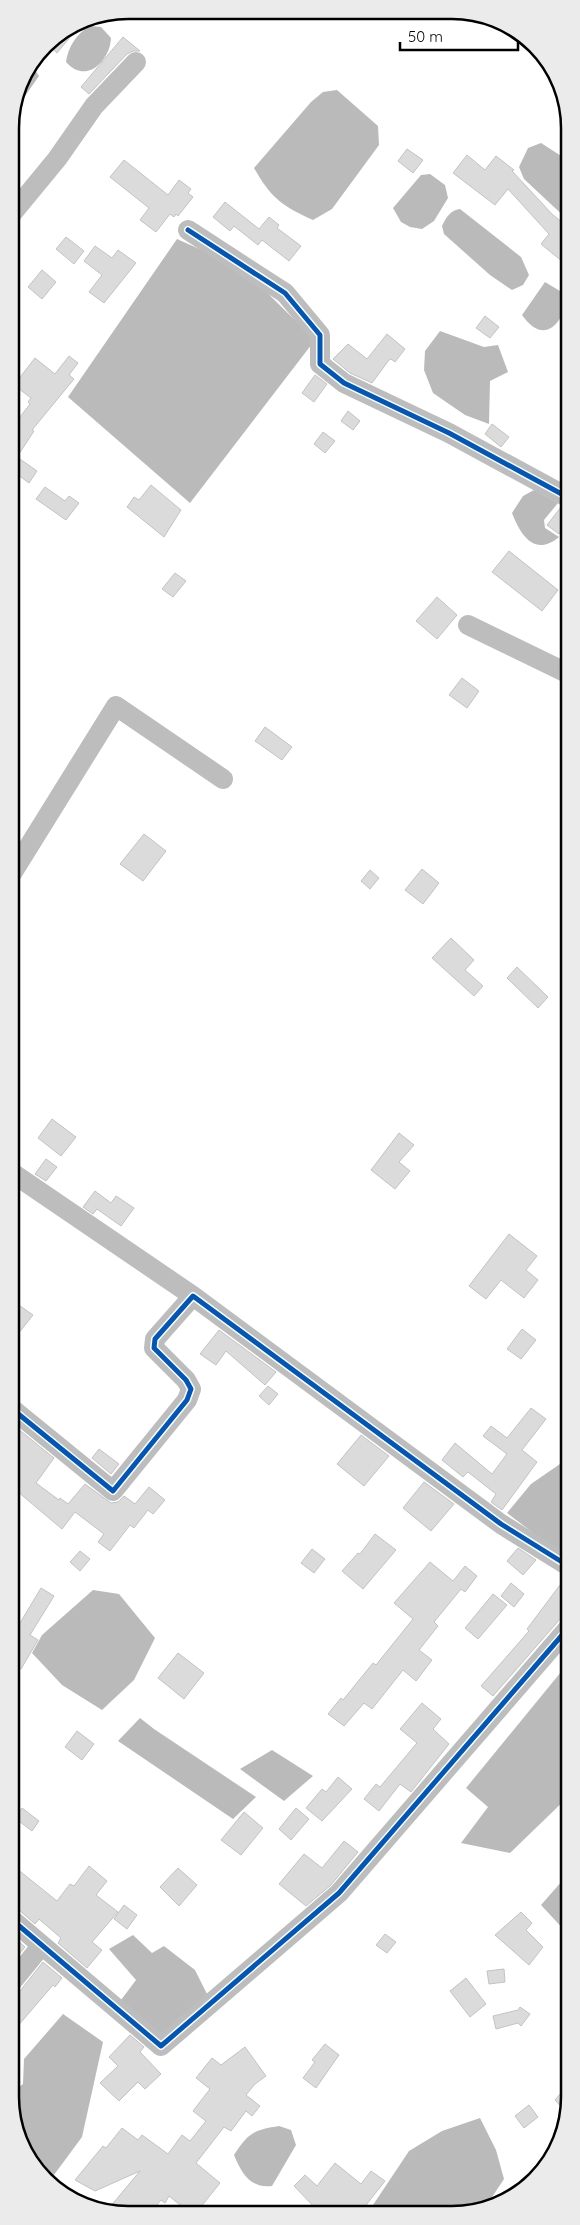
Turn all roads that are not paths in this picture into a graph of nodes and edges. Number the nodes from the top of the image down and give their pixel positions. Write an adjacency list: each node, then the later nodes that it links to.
1 (136, 62): 2 (street)
2 (19, 205)
3 (188, 230): 4 (street)
4 (561, 494)
5 (468, 625): 6 (street)
6 (561, 670)
7 (223, 779): 8 (street)
8 (19, 861)
9 (19, 1177): 10 (street)
10 (193, 1296): 11 (street); 12 (street)
11 (19, 1414)
12 (561, 1562)
13 (561, 1636): 14 (street)
14 (19, 1926)
15 (38, 1950): 16 (street)
16 (19, 1973)

